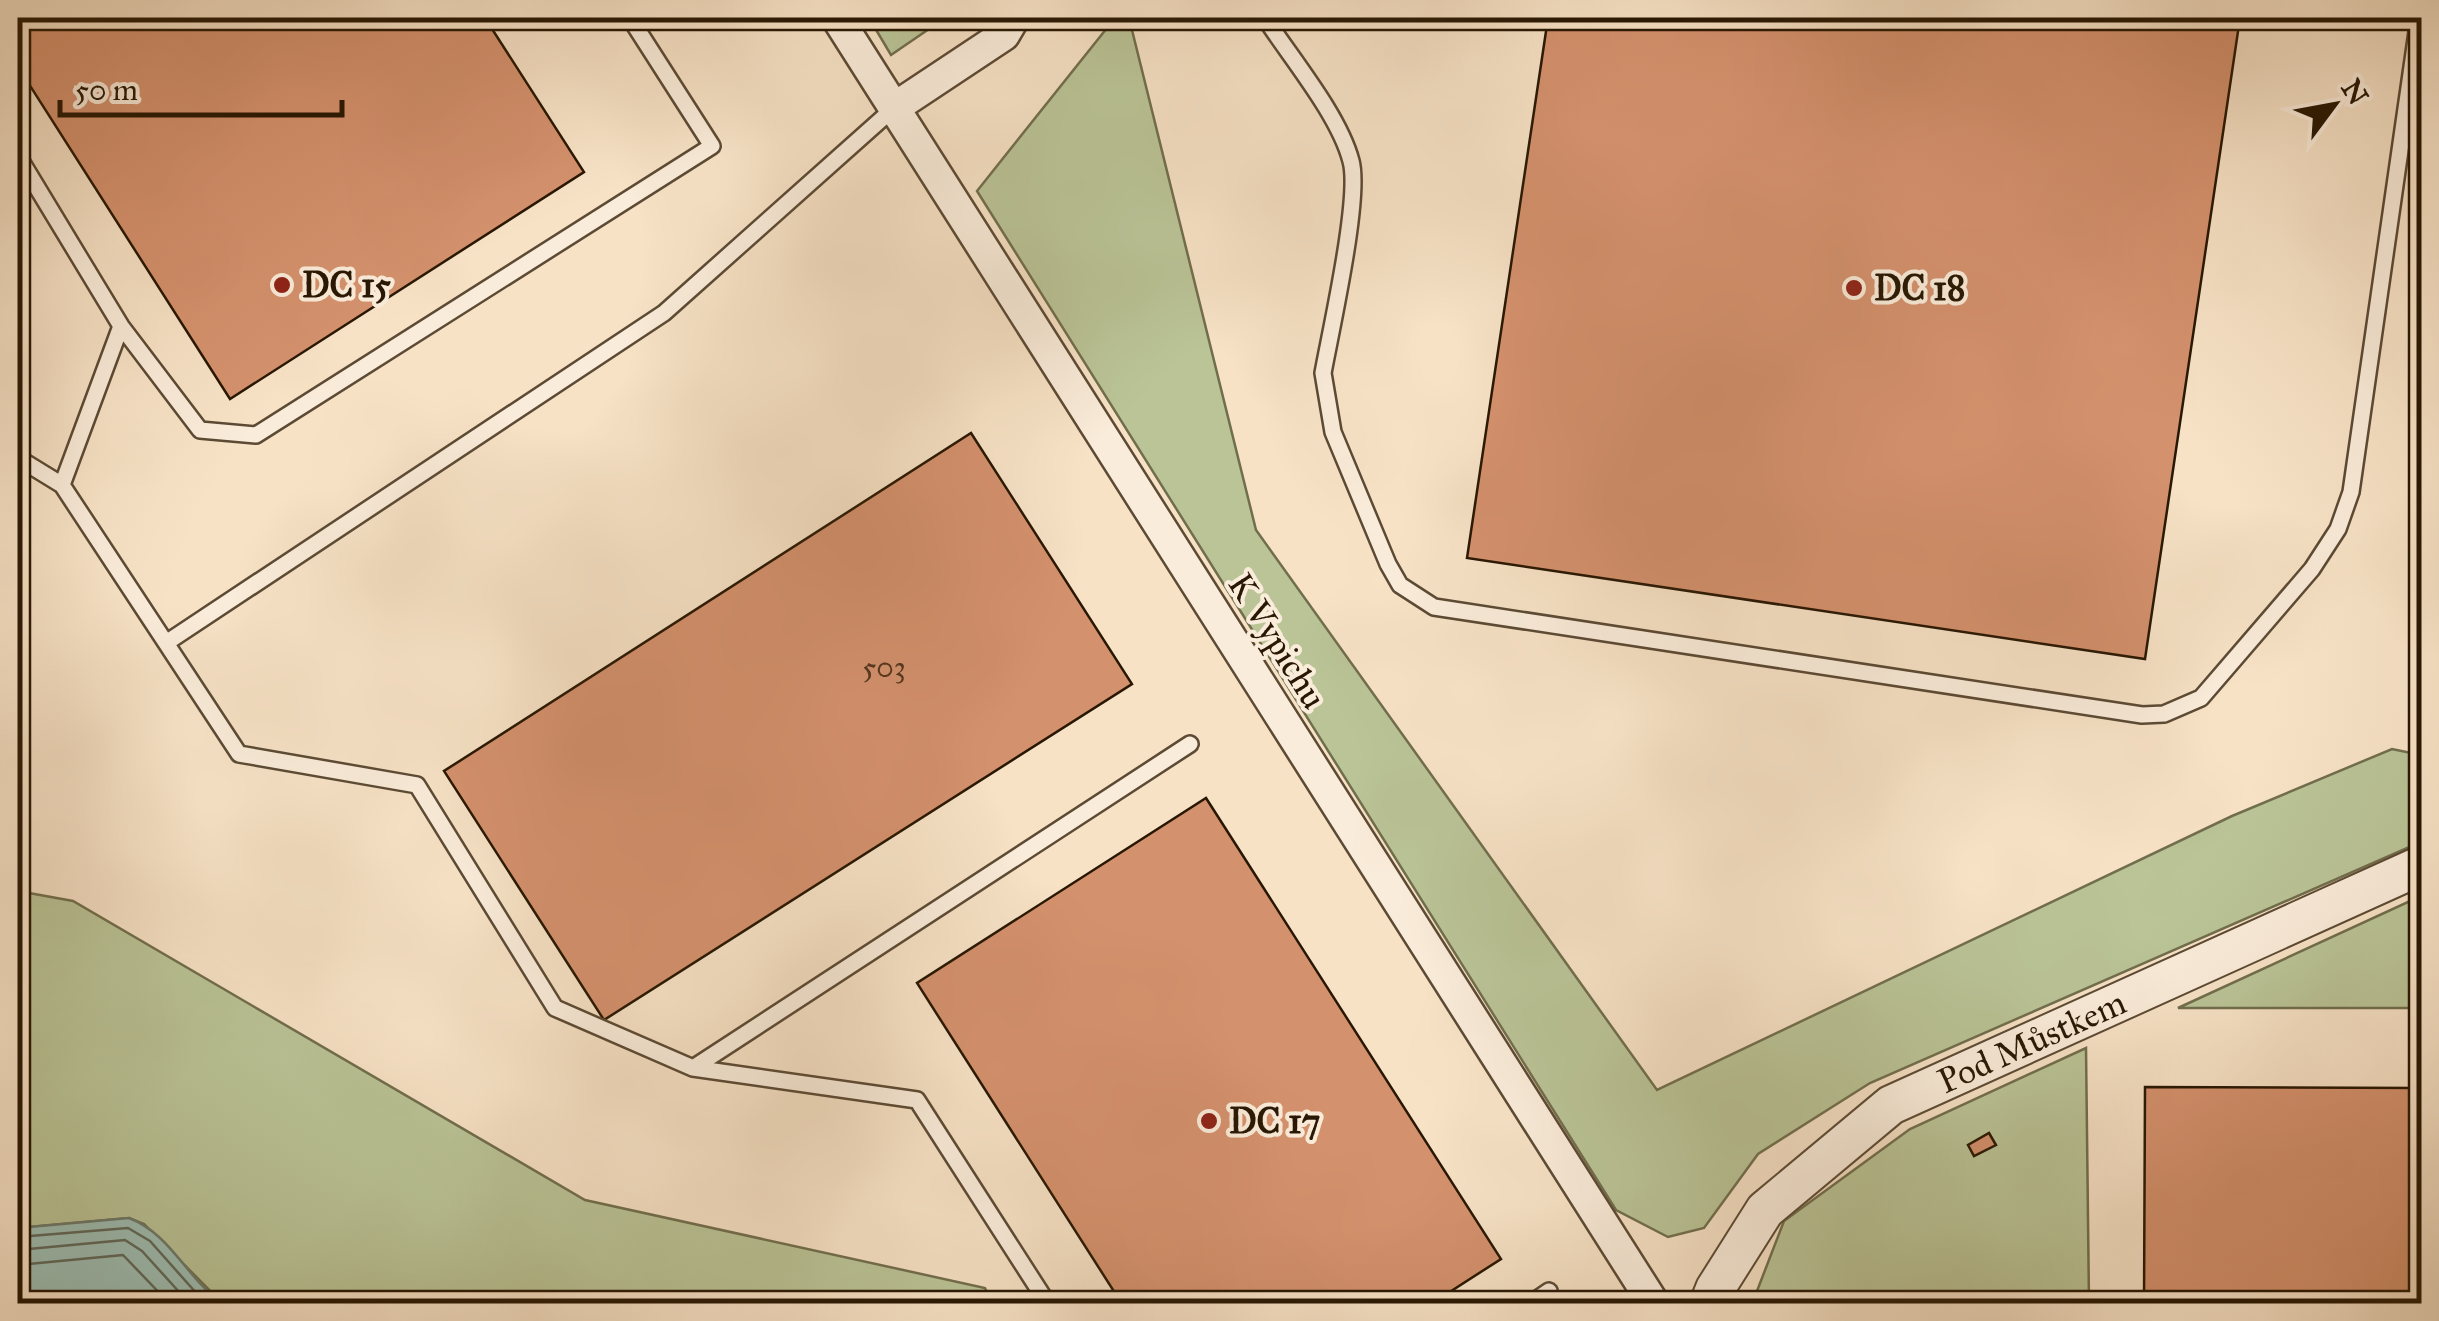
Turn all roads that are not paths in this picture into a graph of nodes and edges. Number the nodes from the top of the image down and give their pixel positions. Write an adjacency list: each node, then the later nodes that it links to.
1 (630, 18): 8 (lane)
2 (837, 18): 6 (street, K Vypichu)
3 (1014, 18): 6 (street)
4 (1265, 18): 5 (lane)
5 (2420, 18)
6 (894, 108): 11 (lane); 18 (street, K Vypichu)
7 (18, 156): 8 (lane)
8 (122, 326): 10 (lane)
9 (18, 458): 10 (lane)
10 (62, 485): 11 (lane)
11 (166, 643): 14 (lane)
12 (1190, 744): 14 (lane)
13 (2422, 866): 19 (street, Pod Můstkem)
14 (692, 1068): 16 (lane)
15 (1549, 1292): 17 (lane)
16 (1048, 1304)
17 (1530, 1304)
18 (1654, 1304)
19 (1709, 1304)

